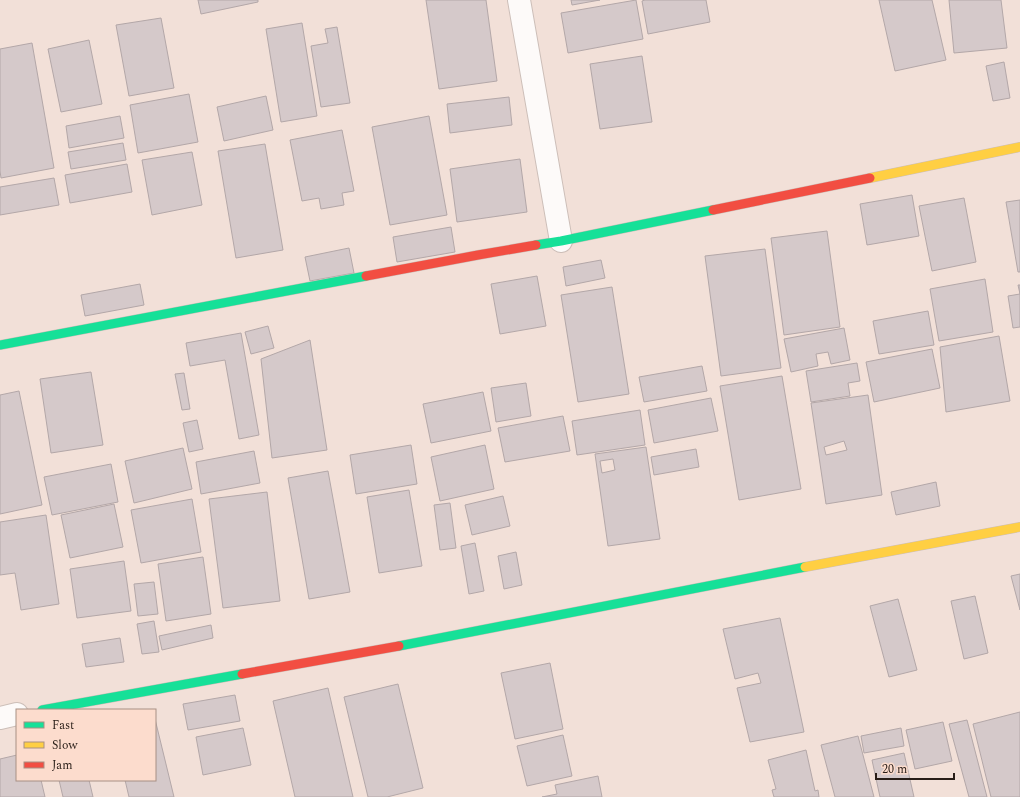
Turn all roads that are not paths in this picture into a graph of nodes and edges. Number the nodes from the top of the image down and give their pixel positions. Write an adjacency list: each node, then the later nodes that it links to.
1 (519, 0): 3 (street)
2 (1020, 147): 3 (street)
3 (561, 240): 4 (street)
4 (0, 345)
5 (1020, 527): 6 (street)
6 (48, 709)
7 (16, 714): 8 (street)
8 (0, 718)

